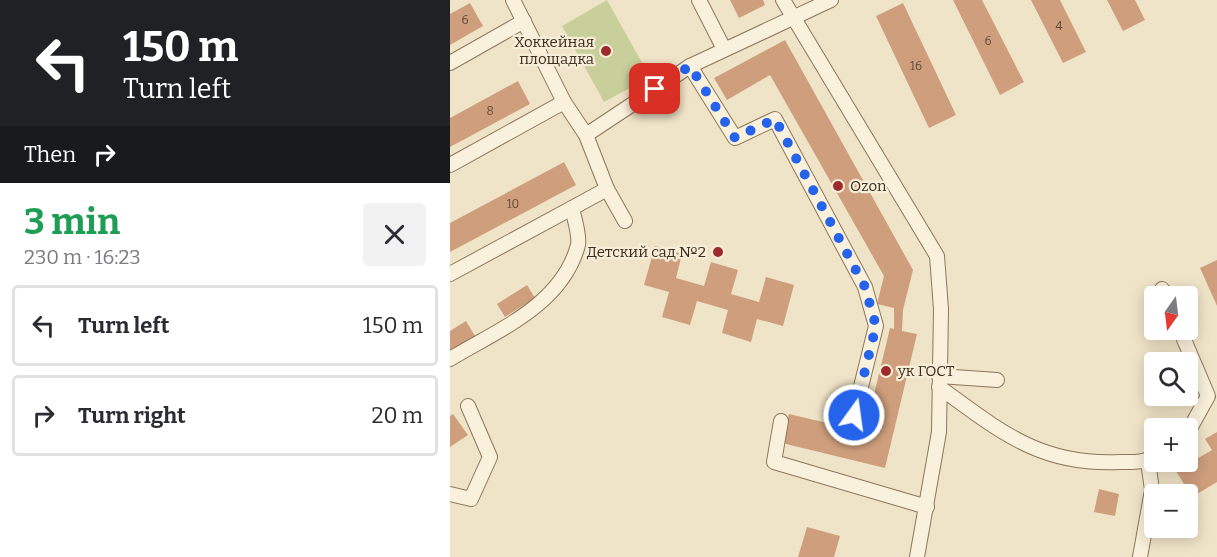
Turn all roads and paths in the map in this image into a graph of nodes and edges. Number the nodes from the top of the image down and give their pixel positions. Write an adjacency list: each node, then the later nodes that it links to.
1 (513, 0): 6 (street)
2 (699, 0): 7 (street)
3 (783, 0): 5 (street)
4 (831, 0): 5 (street)
5 (793, 16): 7 (street); 20 (street)
6 (525, 21): 8 (street); 10 (street)
7 (724, 49): 9 (street)
8 (450, 63)
9 (690, 66): 11 (street); 22 (street)
10 (564, 102): 11 (street); 12 (street)
11 (586, 135): 13 (street)
12 (450, 165)
13 (607, 189): 14 (street); 15 (street)
14 (572, 208): 16 (street); 18 (street)
15 (625, 220)
16 (450, 274)
17 (1184, 340): 23 (street)
18 (450, 359)
19 (997, 380): 20 (street)
20 (939, 381): 25 (street); 28 (street)
21 (468, 406): 27 (street)
22 (854, 415)
23 (1196, 418)
24 (781, 421): 28 (street)
25 (1144, 459)
26 (1151, 472): 30 (street)
27 (450, 494)
28 (927, 507): 29 (street)
29 (917, 557)
30 (1140, 557)

